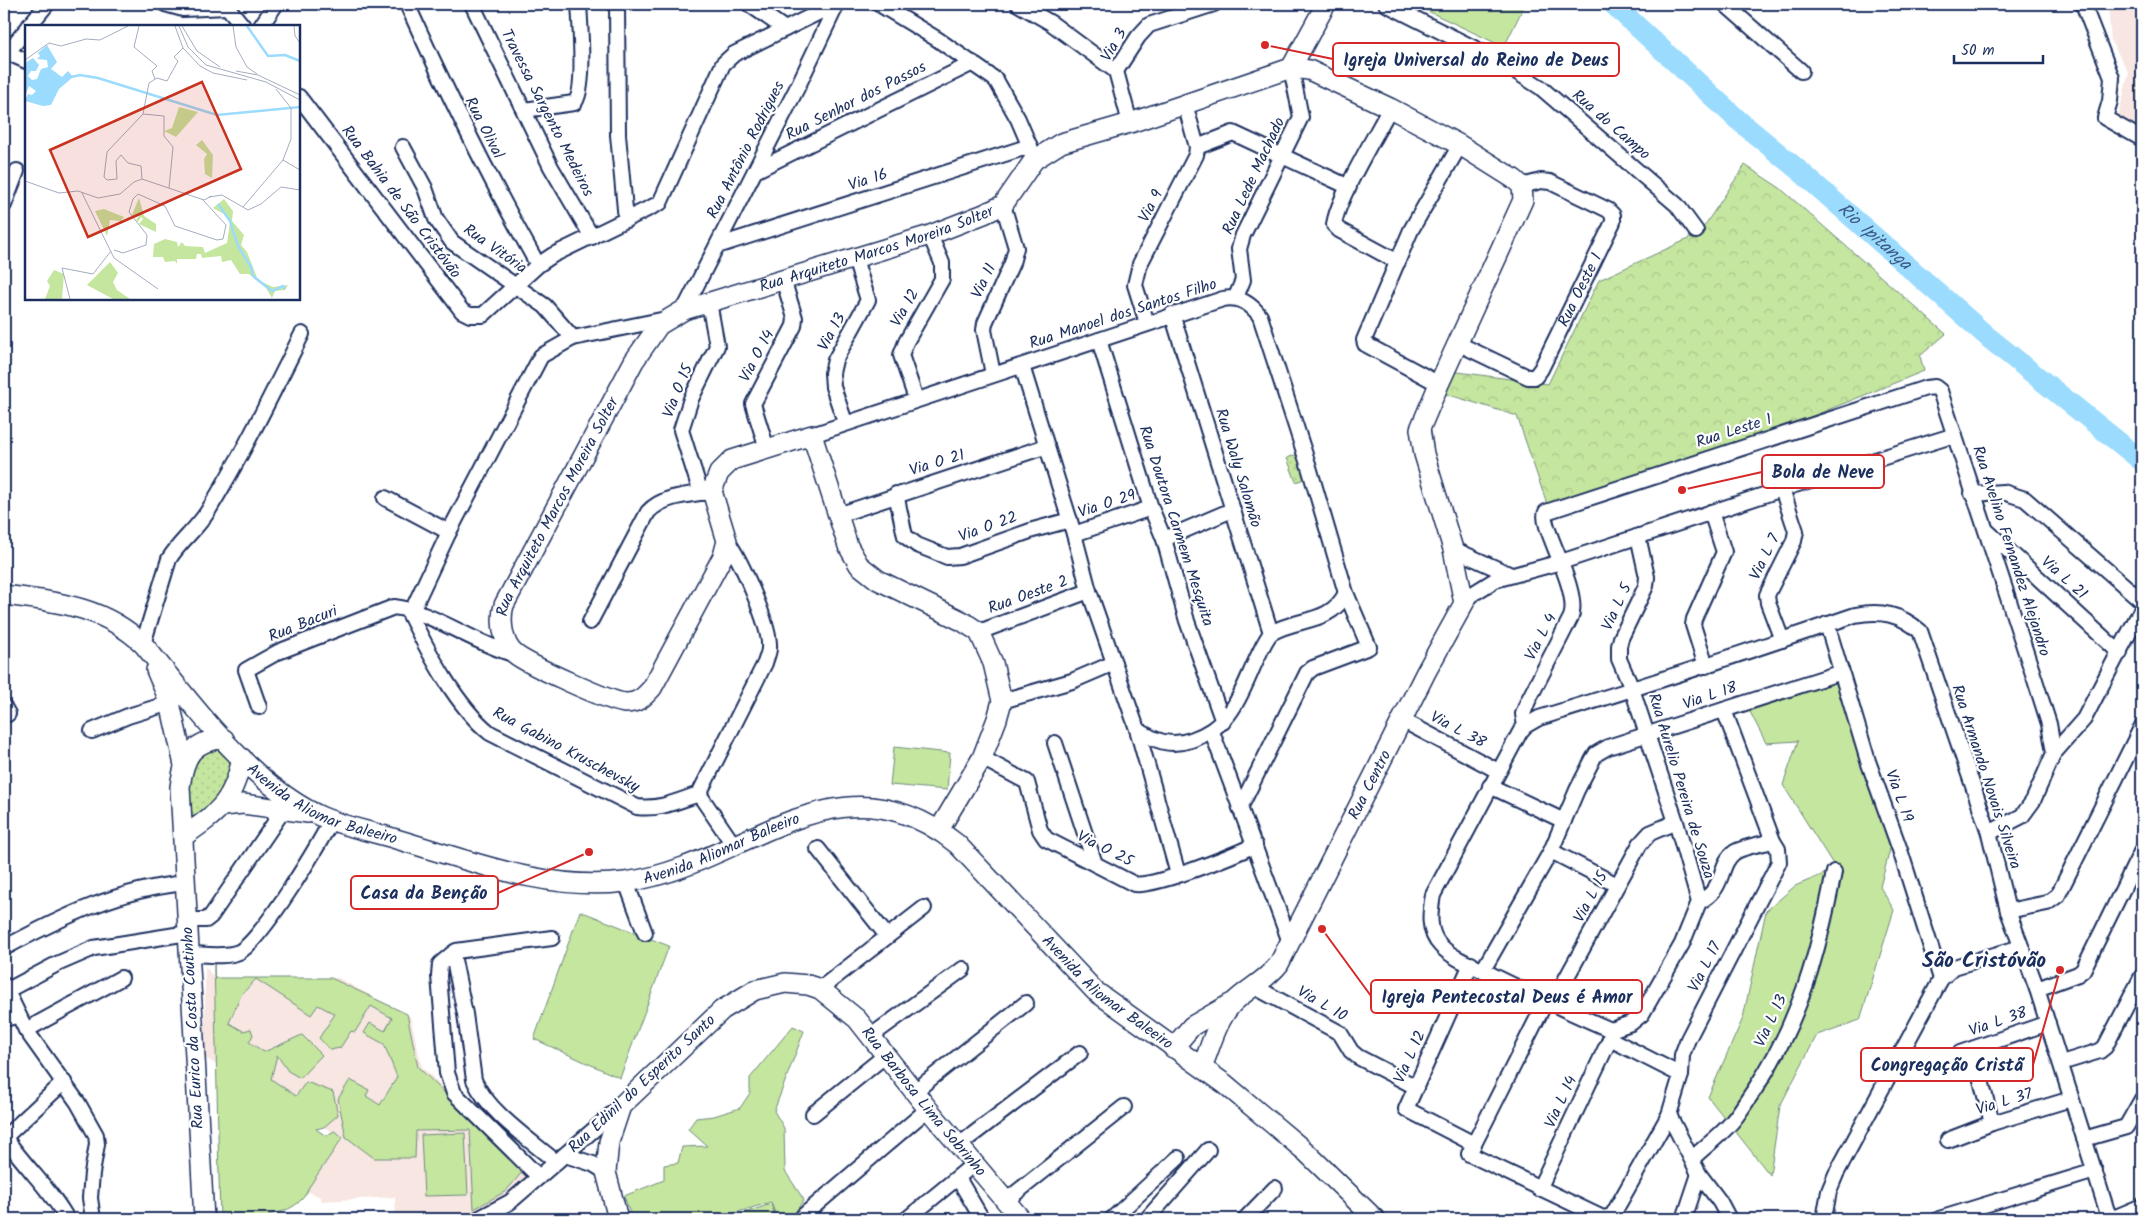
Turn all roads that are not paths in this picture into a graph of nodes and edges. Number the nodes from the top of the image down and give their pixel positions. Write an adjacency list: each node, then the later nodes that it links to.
1 (47, 4): 18 (street)
2 (165, 4): 17 (street)
3 (276, 4): 20 (street)
4 (407, 4): 53 (street, Rua Olival)
5 (472, 4): 32 (street, Travessa Sargento Medeiros)
6 (579, 4): 32 (street)
7 (617, 4): 46 (street)
8 (749, 4): 21 (street)
9 (836, 4): 21 (street); 41 (street, Rua Antônio Rodrigues)
10 (879, 4): 25 (street)
11 (1018, 4): 27 (street)
12 (1214, 4): 27 (street, Via 3)
13 (1326, 4): 26 (street)
14 (1386, 4): 47 (street, Rua do Campo)
15 (1725, 4): 28 (street)
16 (2083, 4): 34 (street)
17 (226, 5): 19 (street)
18 (30, 25)
19 (242, 25)
20 (262, 25)
21 (785, 29): 46 (street)
22 (25, 31): 23 (street)
23 (5, 52): 24 (street)
24 (25, 61)
25 (973, 63): 38 (street); 41 (street, Rua Senhor dos Passos)
26 (1291, 68): 30 (street, Rua Arquiteto Marcos Moreira Solter); 31 (street); 39 (street, Rua Lede Machado)
27 (1116, 71): 33 (street, Via 3)
28 (1801, 71)
29 (300, 98): 55 (street, Rua Bahia de São Cristóvão)
30 (1185, 104): 33 (street, Rua Arquiteto Marcos Moreira Solter); 36 (street)
31 (1390, 108): 35 (street); 43 (street)
32 (524, 110): 49 (street, Travessa Sargento Medeiros)
33 (1130, 122): 38 (street, Rua Arquiteto Marcos Moreira Solter)
34 (2142, 139)
35 (1460, 145): 42 (street); 52 (street)
36 (1197, 147): 39 (street); 61 (street, Via 9)
37 (403, 148): 55 (street, Rua Vitória)
38 (1032, 153): 45 (street, Rua Arquiteto Marcos Moreira Solter); 50 (street, Via 16)
39 (1280, 156): 43 (street); 56 (street, Rua Lede Machado)
40 (17, 171): 44 (street)
41 (755, 171): 50 (street, Rua Antônio Rodrigues)
42 (1522, 186): 65 (street); 65 (street, Rua Oeste 1)
43 (1349, 187): 52 (street)
44 (4, 204)
45 (1003, 205): 48 (street, Rua Arquiteto Marcos Moreira Solter); 67 (street, Via 11)
46 (626, 220): 49 (street)
47 (1696, 231)
48 (930, 235): 51 (street, Rua Arquiteto Marcos Moreira Solter); 69 (street, Via 12)
49 (592, 237): 53 (street)
50 (717, 246): 58 (street, Rua Antônio Rodrigues)
51 (856, 259): 54 (street, Rua Arquiteto Marcos Moreira Solter); 70 (street, Via 13)
52 (1398, 262): 68 (street)
53 (538, 265): 55 (street)
54 (783, 279): 57 (street, Rua Arquiteto Marcos Moreira Solter); 74 (street, Via O 14)
55 (517, 285): 63 (street, Rua Vitória)
56 (1236, 297): 59 (street, Rua Manoel dos Santos Filho); 94 (street, Rua Manoel dos Santos Filho)
57 (709, 302): 58 (street, Rua Arquiteto Marcos Moreira Solter); 76 (street, Via O 15)
58 (684, 310): 60 (street, Rua Arquiteto Marcos Moreira Solter)
59 (1172, 314): 61 (street, Rua Manoel dos Santos Filho); 81 (street, Rua Waly Salomão)
60 (666, 319): 63 (street, Rua Arquiteto Marcos Moreira Solter); 108 (street, Rua Arquiteto Marcos Moreira Solter)
61 (1147, 323): 64 (street, Rua Manoel dos Santos Filho)
62 (302, 334): 106 (street)
63 (573, 338): 86 (street, Rua Arquiteto Marcos Moreira Solter)
64 (1099, 340): 66 (street, Rua Manoel dos Santos Filho); 80 (street, Rua Doutora Carmem Mesquita)
65 (1458, 343): 68 (street)
66 (1022, 366): 67 (street); 73 (street, Rua Manoel dos Santos Filho)
67 (993, 374): 69 (street)
68 (1439, 384): 90 (street)
69 (916, 400): 70 (street)
70 (845, 422): 71 (street)
71 (812, 435): 74 (street); 83 (street)
72 (1955, 435): 75 (street, Rua Avelino Fernandez Alejandro); 78 (street, Rua Avelino Fernandez Alejandro); 91 (street, Rua Leste 1)
73 (1047, 446): 77 (street, Via O 21); 84 (street, Rua Manoel dos Santos Filho)
74 (767, 449): 76 (street)
75 (1782, 489): 82 (street, Rua Avelino Fernandez Alejandro); 105 (street, Via L 7)
76 (706, 492): 89 (street); 100 (street)
77 (896, 494): 83 (street, Via O 21); 84 (street, Via O 22)
78 (1972, 494): 85 (street, Rua Avelino Fernandez Alejandro); 96 (street)
79 (385, 498): 86 (street)
80 (1151, 508): 84 (street, Via O 29); 88 (street, Rua Doutora Carmem Mesquita)
81 (1232, 510): 88 (street); 104 (street, Rua Waly Salomão)
82 (1712, 512): 87 (street, Rua Avelino Fernandez Alejandro); 110 (street)
83 (838, 515): 103 (street)
84 (1072, 527): 93 (street, Rua Manoel dos Santos Filho)
85 (1985, 528): 107 (street, Via L 21); 127 (street, Rua Avelino Fernandez Alejandro)
86 (449, 532): 99 (street, Rua Arquiteto Marcos Moreira Solter)
87 (1638, 536): 91 (street, Rua Avelino Fernandez Alejandro); 112 (street, Via L 5)
88 (1164, 539): 118 (street, Rua Doutora Carmem Mesquita)
89 (727, 541): 108 (street); 134 (street)
90 (1453, 549): 92 (street); 97 (street)
91 (1561, 562): 92 (street, Rua Avelino Fernandez Alejandro); 119 (street, Via L 4)
92 (1511, 575): 97 (street, Rua Centro)
93 (1089, 591): 103 (street, Rua Oeste 2); 109 (street, Rua Manoel dos Santos Filho)
94 (1346, 593): 104 (street); 136 (street, Rua Manoel dos Santos Filho)
95 (4, 595): 106 (street, Avenida Aliomar Baleeiro)
96 (2142, 601)
97 (1464, 603): 117 (street, Rua Centro)
98 (2142, 608): 107 (street, Rua Avelino Fernandez Alejandro)
99 (413, 610): 108 (street); 115 (street, Rua Bacuri); 134 (street, Rua Gabino Kruschevsky)
100 (590, 622)
101 (1828, 624): 102 (street, Rua Aurelio Pereira de Souza); 105 (street, Rua Aurelio Pereira de Souza); 111 (street, Via L 19)
102 (1920, 631): 142 (street, Rua Armando Novais Silveira)
103 (979, 632): 113 (street)
104 (1271, 633): 118 (street)
105 (1782, 640): 110 (street, Rua Aurelio Pereira de Souza)
106 (143, 644): 114 (street); 125 (street, Avenida Aliomar Baleeiro)
107 (2120, 653): 127 (street, Rua Avelino Fernandez Alejandro)
108 (513, 654)
109 (1114, 663): 113 (street); 121 (street, Rua Manoel dos Santos Filho)
110 (1706, 666): 112 (street, Rua Aurelio Pereira de Souza)
111 (1842, 672): 116 (street, Via L 18); 172 (street, Via L 19)
112 (1632, 689): 119 (street, Rua Aurelio Pereira de Souza); 124 (street, Rua Aurelio Pereira de Souza)
113 (1002, 701): 129 (street)
114 (170, 703): 122 (street); 131 (street)
115 (259, 707)
116 (1724, 710): 124 (street, Via L 18); 144 (street, Via L 17)
117 (1402, 720): 132 (street, Via L 38); 163 (street, Rua Centro)
118 (1224, 722): 123 (street)
119 (1525, 726): 132 (street)
120 (2142, 726): 158 (street)
121 (1137, 729): 123 (street); 152 (street, Rua Manoel dos Santos Filho)
122 (92, 731)
123 (1212, 732): 136 (street)
124 (1647, 736): 130 (street, Via L 18); 140 (street, Rua Aurelio Pereira de Souza)
125 (224, 739): 128 (street, Avenida Aliomar Baleeiro); 131 (street, Rua Eurico da Costa Coutinho)
126 (1055, 744): 150 (street)
127 (2054, 753): 142 (street, Rua Avelino Fernandez Alejandro)
128 (242, 758): 135 (street); 138 (street, Avenida Aliomar Baleeiro)
129 (982, 758): 141 (street); 150 (street, Via O 25)
130 (1593, 759): 139 (street, Via L 12)
131 (184, 765): 143 (street, Rua Eurico da Costa Coutinho)
132 (1498, 771): 133 (street)
133 (1490, 786): 139 (street); 168 (street)
134 (700, 794): 145 (street)
135 (223, 806): 137 (street); 143 (street)
136 (1240, 808): 146 (street)
137 (284, 809): 138 (street); 159 (street)
138 (324, 817): 153 (street, Avenida Aliomar Baleeiro); 167 (street)
139 (1564, 821): 149 (street, Via L 12)
140 (1676, 822): 155 (street, Via L 15); 156 (street, Rua Aurelio Pereira de Souza)
141 (939, 830): 145 (street, Avenida Aliomar Baleeiro); 185 (street, Avenida Aliomar Baleeiro)
142 (1989, 834): 158 (street, Rua Armando Novais Silveira)
143 (184, 836): 154 (street, Rua Eurico da Costa Coutinho)
144 (1773, 841): 156 (street); 190 (street, Via L 17)
145 (733, 844): 153 (street, Avenida Aliomar Baleeiro)
146 (1254, 845): 152 (street, Via O 25); 163 (street)
147 (818, 849): 161 (street)
148 (2142, 850): 176 (street)
149 (1551, 851): 155 (street); 168 (street, Via L 12)
150 (1095, 864): 152 (street, Via O 25)
151 (1834, 872): 210 (street, Via L 13)
152 (1178, 874)
153 (626, 882): 160 (street)
154 (186, 883): 159 (street, Rua Eurico da Costa Coutinho); 165 (street)
155 (1617, 885): 178 (street, Via L 15)
156 (1699, 902): 183 (street, Rua Aurelio Pereira de Souza)
157 (924, 908): 161 (street)
158 (2008, 911): 164 (street, Rua Armando Novais Silveira)
159 (188, 927): 167 (street, Rua Eurico da Costa Coutinho); 174 (street)
160 (645, 932)
161 (887, 936): 175 (street)
162 (552, 938): 166 (street)
163 (1290, 942): 173 (street, Rua Centro)
164 (2021, 947): 172 (street); 176 (street, Rua Armando Novais Silveira)
165 (4, 948)
166 (454, 953): 208 (street); 215 (street)
167 (189, 954): 226 (street, Rua Eurico da Costa Coutinho)
168 (1477, 967): 178 (street); 192 (street, Via L 12)
169 (963, 969): 184 (street)
170 (2142, 976): 188 (street)
171 (121, 978): 182 (street)
172 (1941, 979): 237 (street)
173 (1255, 986): 180 (street, Rua Centro); 192 (street, Via L 10)
174 (5, 988): 179 (street)
175 (820, 989): 184 (street, Rua Barbosa Lima Sobrinho); 196 (street, Rua Edinil do Esperito Santo)
176 (2037, 989): 181 (street, Rua Armando Novais Silveira)
177 (1026, 1003): 193 (street)
178 (1549, 1003): 183 (street); 206 (street)
179 (11, 1018): 182 (street)
180 (1214, 1019): 185 (street, Rua Centro); 189 (street, Rua Centro)
181 (2048, 1023): 188 (street, Rua Armando Novais Silveira); 201 (street, Via L 38)
182 (26, 1030): 191 (street)
183 (1610, 1035): 190 (street); 218 (street, Via L 14)
184 (871, 1036): 187 (street, Rua Barbosa Lima Sobrinho)
185 (1173, 1048): 189 (street, Avenida Aliomar Baleeiro)
186 (1080, 1052): 205 (street)
187 (886, 1055): 193 (street, Rua Barbosa Lima Sobrinho); 199 (street)
188 (2061, 1064): 195 (street, Rua Armando Novais Silveira)
189 (1202, 1067): 234 (street, Avenida Aliomar Baleeiro)
190 (1681, 1075): 200 (street, Via L 17)
191 (64, 1082): 202 (street); 225 (street)
192 (1416, 1087): 206 (street, Via L 12)
193 (915, 1091): 198 (street, Rua Barbosa Lima Sobrinho)
194 (2142, 1098): 203 (street)
195 (2071, 1099): 201 (street, Via L 37); 203 (street, Rua Armando Novais Silveira)
196 (621, 1106): 208 (street, Rua Edinil do Esperito Santo); 213 (street)
197 (1124, 1107): 220 (street)
198 (928, 1109): 205 (street, Rua Barbosa Lima Sobrinho); 222 (street)
199 (813, 1114)
200 (1669, 1115): 210 (street); 223 (street, Via L 17)
201 (1992, 1123): 204 (street, Via L 37)
202 (4, 1136): 224 (street)
203 (2084, 1139): 212 (street, Rua Armando Novais Silveira)
204 (1948, 1140)
205 (960, 1145): 211 (street, Rua Barbosa Lima Sobrinho)
206 (1471, 1149): 218 (street)
207 (1208, 1150): 232 (street)
208 (560, 1158): 213 (street); 215 (street, Rua Edinil do Esperito Santo)
209 (1178, 1158): 231 (street)
210 (1692, 1159): 214 (street)
211 (974, 1164): 216 (street); 220 (street, Rua Barbosa Lima Sobrinho)
212 (2095, 1171): 221 (street); 239 (street, Rua Armando Novais Silveira)
213 (606, 1172): 228 (street)
214 (1700, 1174): 235 (street); 236 (street)
215 (539, 1177): 227 (street, Rua Edinil do Esperito Santo)
216 (958, 1178): 229 (street); 230 (street)
217 (1275, 1188): 233 (street)
218 (1539, 1189): 223 (street)
219 (2142, 1206): 239 (street)
220 (1013, 1212)
221 (1987, 1213): 238 (street)
222 (804, 1215)
223 (1609, 1218)
224 (67, 1219)
225 (93, 1219)
226 (204, 1219)
227 (478, 1219)
228 (618, 1219)
229 (907, 1219)
230 (982, 1219)
231 (1112, 1219)
232 (1147, 1219)
233 (1245, 1219)
234 (1375, 1219)
235 (1684, 1219)
236 (1729, 1219)
237 (1824, 1219)
238 (1939, 1219)
239 (2112, 1219)

